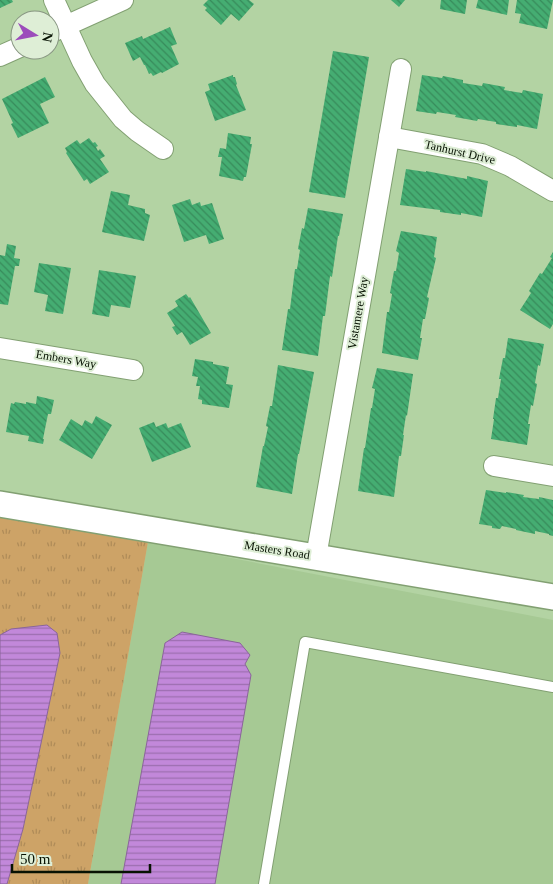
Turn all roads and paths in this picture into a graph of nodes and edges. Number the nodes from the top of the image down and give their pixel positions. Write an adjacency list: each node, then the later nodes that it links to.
1 (123, 0): 2 (street)
2 (60, 29)
3 (60, 33): 6 (street)
4 (401, 69): 5 (street, Vistamere Way)
5 (389, 137): 7 (street, Tanhurst Drive); 13 (street, Vistamere Way)
6 (163, 149)
7 (553, 191)
8 (0, 348): 9 (street, Embers Way)
9 (132, 370)
10 (494, 466): 11 (street)
11 (553, 476)
12 (0, 504): 13 (street, Masters Road)
13 (316, 556): 14 (street, Masters Road)
14 (553, 597)
15 (553, 687): 16 (lane)
16 (264, 884)

